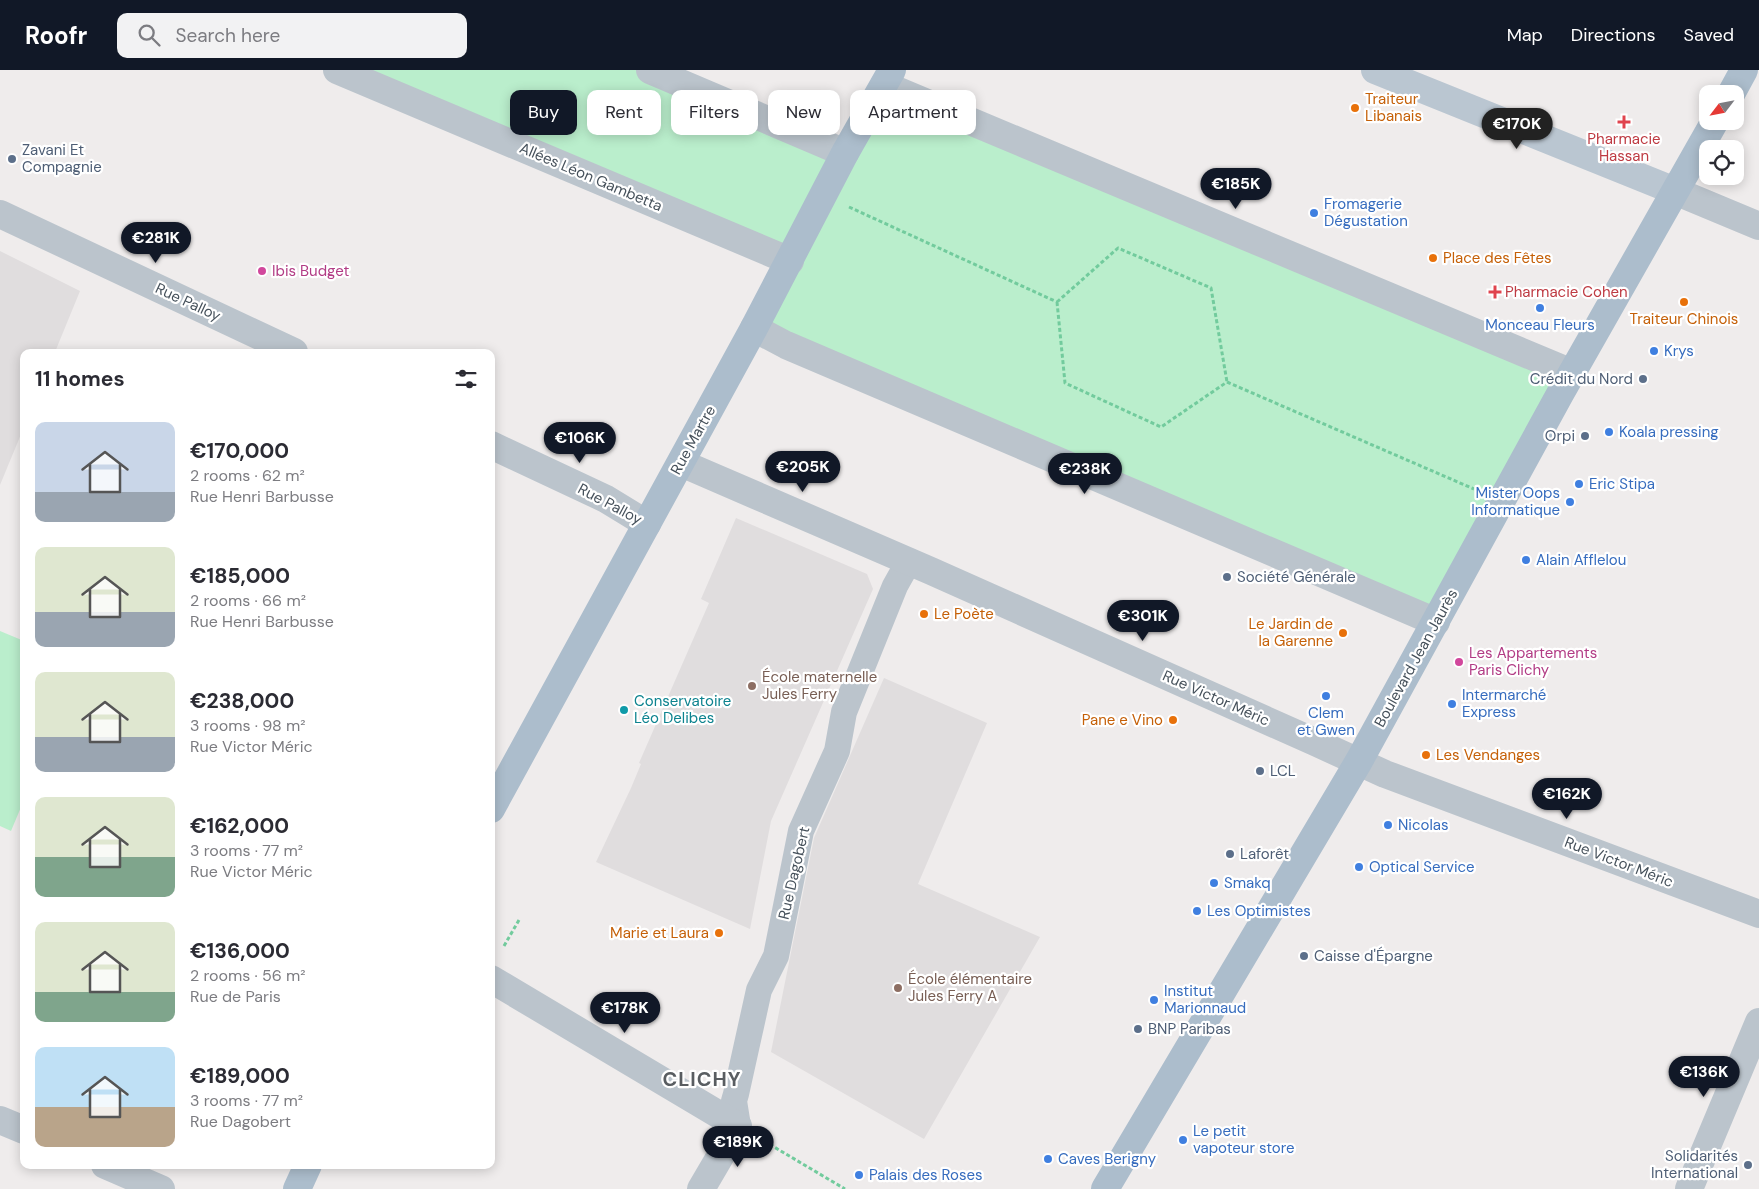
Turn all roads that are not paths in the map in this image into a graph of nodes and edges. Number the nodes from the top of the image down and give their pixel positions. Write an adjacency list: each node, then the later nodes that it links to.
1 (337, 70): 12 (street, Allées Léon Gambetta)
2 (650, 70): 8 (street)
3 (1375, 70): 9 (main road)
4 (1744, 70): 6 (main road)
5 (888, 78): 8 (main road, Rue Martre); 15 (street)
6 (1736, 85)
7 (1710, 130): 9 (main road, Boulevard Jean Jaurès)
8 (845, 153): 12 (main road, Rue Martre)
9 (1675, 191): 11 (street); 15 (main road, Boulevard Jean Jaurès)
10 (0, 214): 14 (street, Rue Palloy)
11 (1759, 226)
12 (790, 261): 13 (main road, Rue Martre)
13 (754, 328): 17 (main road, Rue Martre); 20 (street)
14 (288, 349)
15 (1572, 373): 20 (main road, Boulevard Jean Jaurès)
16 (495, 448): 18 (street, Rue Palloy)
17 (681, 463): 18 (main road, Rue Martre); 19 (street, Rue Victor Méric)
18 (648, 524): 22 (main road, Rue Martre)
19 (909, 561): 21 (street, Rue Victor Méric); 27 (street, Rue Dagobert)
20 (1436, 622): 21 (main road, Boulevard Jean Jaurès)
21 (1359, 761): 23 (street, Rue Victor Méric); 34 (main road, Boulevard Jean Jaurès)
22 (495, 802)
23 (1759, 914)
24 (495, 981): 27 (street)
25 (1759, 1022): 35 (street)
26 (0, 1120): 28 (street)
27 (738, 1126): 33 (street)
28 (20, 1128)
29 (114, 1169): 31 (street)
30 (306, 1169): 32 (main road)
31 (161, 1189)
32 (297, 1189)
33 (701, 1189)
34 (1105, 1189)
35 (1689, 1189)

